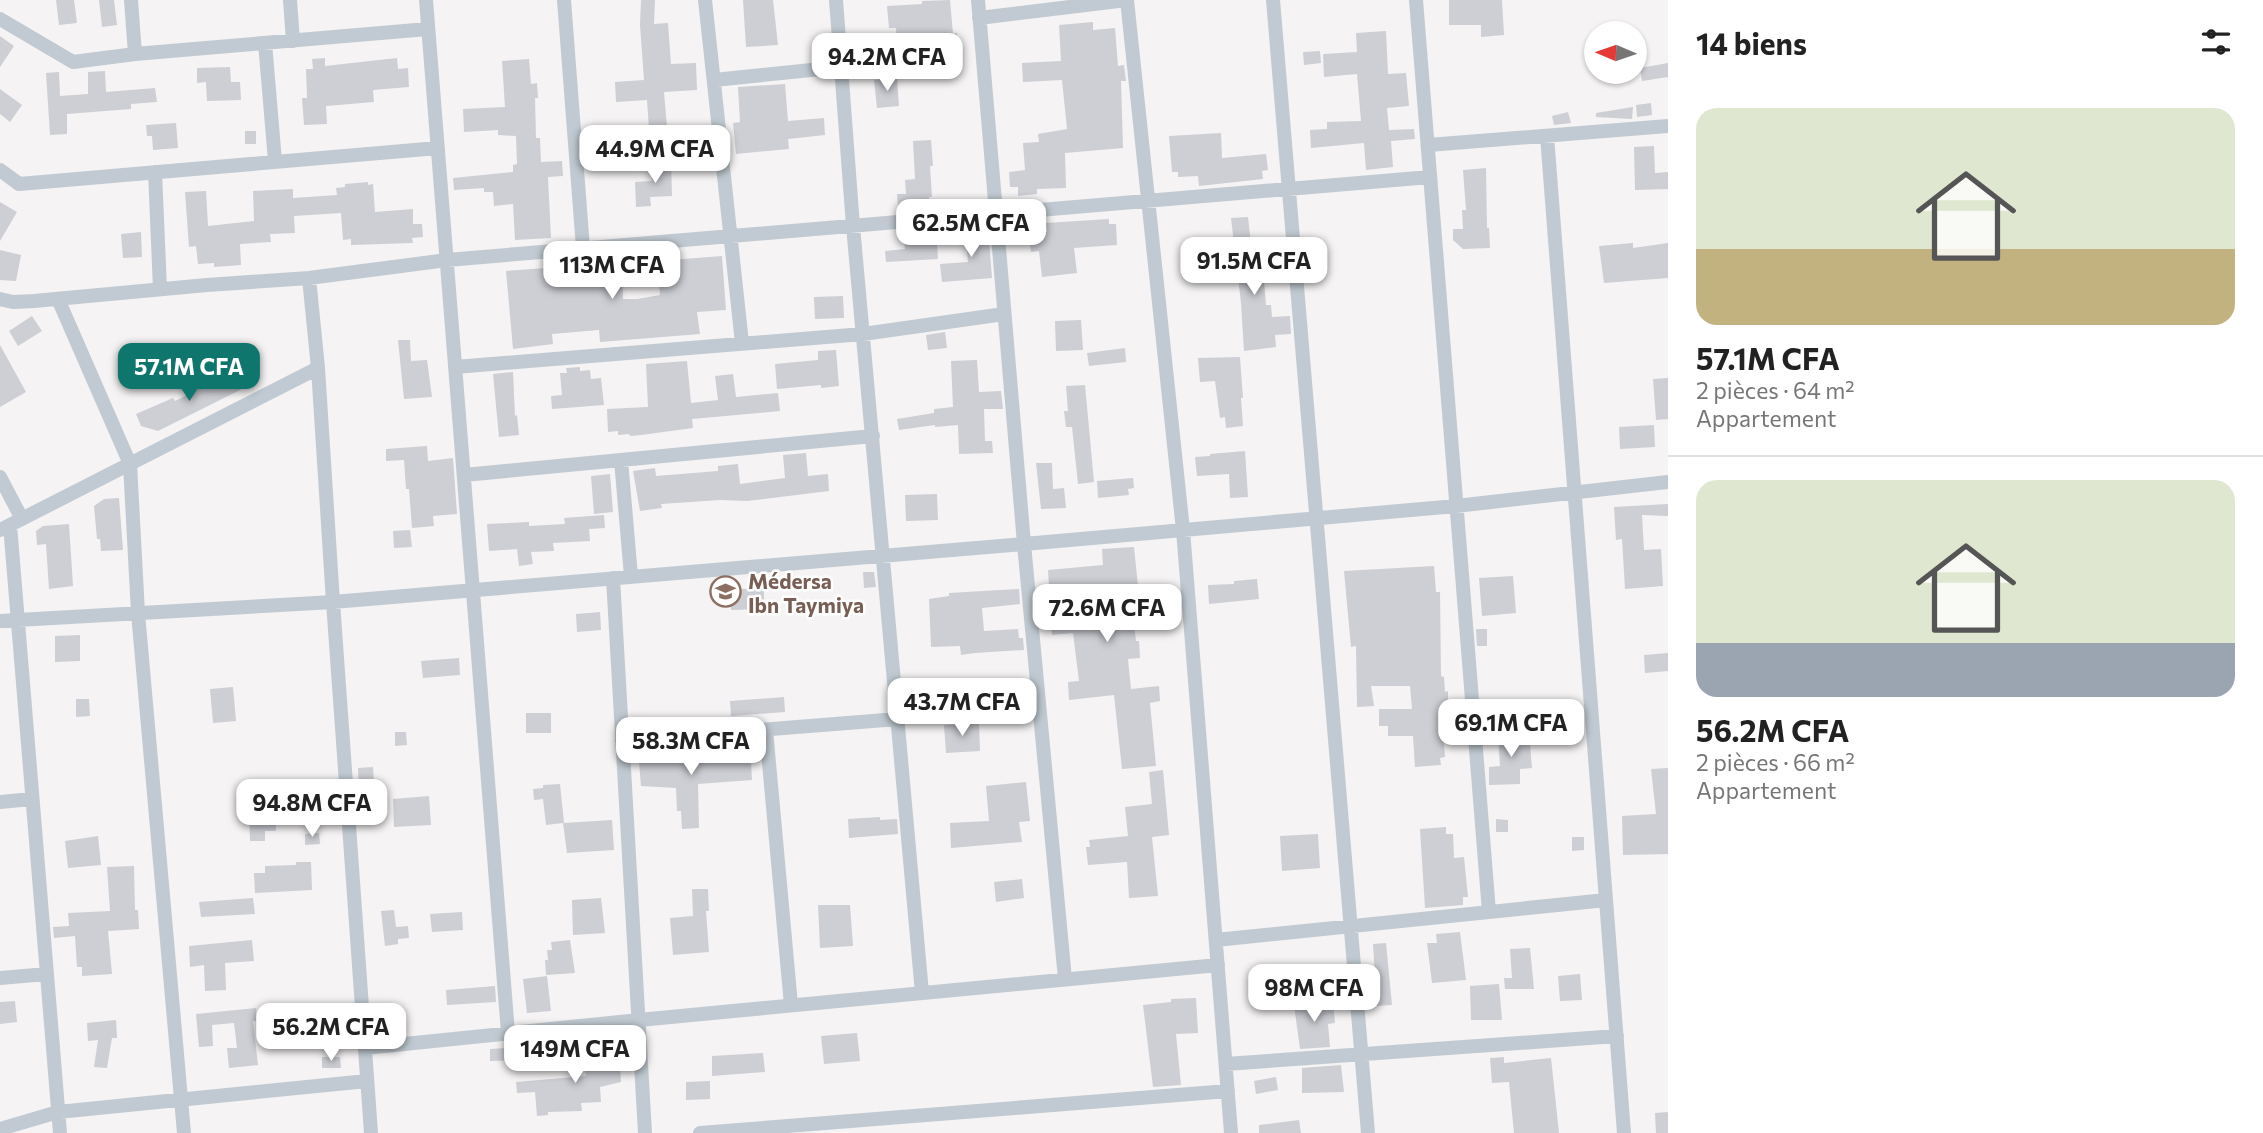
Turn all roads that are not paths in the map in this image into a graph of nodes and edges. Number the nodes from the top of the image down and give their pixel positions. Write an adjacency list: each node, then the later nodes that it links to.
1 (131, 0): 16 (street)
2 (290, 0): 14 (street)
3 (426, 0): 13 (street)
4 (564, 0): 32 (street)
5 (705, 0): 18 (street)
6 (836, 0): 17 (street)
7 (978, 0): 11 (street)
8 (1127, 0): 11 (street); 28 (street)
9 (1273, 0): 27 (street)
10 (1416, 0): 21 (street)
11 (979, 18): 29 (street)
12 (0, 19): 16 (street)
13 (428, 29): 14 (street); 22 (street)
14 (293, 41): 15 (street)
15 (265, 43): 16 (street); 23 (street)
16 (135, 54)
17 (841, 67): 18 (street); 30 (street)
18 (714, 80): 31 (street)
19 (1668, 126): 20 (street)
20 (1547, 136): 21 (street); 49 (street)
21 (1428, 145): 26 (street)
22 (438, 148): 23 (street); 33 (street)
23 (275, 161): 25 (street)
24 (0, 170): 25 (street)
25 (155, 172): 35 (street)
26 (1430, 177): 27 (street); 50 (street)
27 (1289, 189): 28 (street); 51 (street)
28 (1148, 200): 29 (street); 53 (street)
29 (996, 213): 30 (street); 38 (street)
30 (853, 226): 31 (street); 39 (street)
31 (730, 236): 32 (street); 40 (street)
32 (583, 248): 33 (street)
33 (447, 260): 34 (street); 42 (street)
34 (309, 278): 35 (street); 41 (street)
35 (160, 289): 37 (street)
36 (0, 299): 37 (street)
37 (58, 299): 45 (street)
38 (1004, 314): 39 (street); 54 (street)
39 (863, 334): 40 (street); 43 (street)
40 (742, 343): 42 (street)
41 (318, 368): 45 (street); 59 (street)
42 (455, 368): 46 (street)
43 (873, 436): 44 (street); 55 (street)
44 (621, 460): 46 (street); 56 (street)
45 (130, 464): 52 (street); 60 (street)
46 (464, 475): 58 (street)
47 (0, 477): 52 (street)
48 (1668, 482): 49 (street)
49 (1574, 492): 50 (street); 68 (street)
50 (1456, 506): 51 (street); 69 (street)
51 (1316, 518): 53 (street); 70 (street)
52 (11, 524): 61 (street)
53 (1183, 530): 54 (street); 71 (street)
54 (1024, 544): 55 (street); 75 (street)
55 (884, 556): 56 (street); 63 (street)
56 (631, 576): 57 (street)
57 (613, 578): 58 (street); 65 (street)
58 (473, 590): 59 (street); 79 (street)
59 (332, 601): 60 (street); 81 (street)
60 (138, 613): 61 (street); 86 (street)
61 (18, 619): 62 (street); 66 (street)
62 (0, 621)
63 (898, 719): 64 (street); 76 (street)
64 (766, 730): 65 (street); 77 (street)
65 (622, 741): 78 (street)
66 (33, 799): 67 (street); 73 (street)
67 (0, 802)
68 (1606, 900): 69 (street); 80 (street)
69 (1489, 912): 70 (street)
70 (1351, 926): 71 (street); 82 (street)
71 (1216, 940): 72 (street)
72 (1218, 965): 75 (street); 83 (street)
73 (47, 974): 74 (street); 87 (street)
74 (0, 978)
75 (1065, 979): 76 (street)
76 (922, 993): 77 (street)
77 (791, 1005): 78 (street)
78 (639, 1020): 79 (street); 92 (street)
79 (508, 1033): 81 (street)
80 (1617, 1036): 82 (street); 96 (street)
81 (365, 1048): 84 (street)
82 (1362, 1054): 83 (street); 95 (street)
83 (1226, 1064): 85 (street)
84 (367, 1081): 86 (street); 91 (street)
85 (1228, 1091): 93 (street); 94 (street)
86 (181, 1099): 87 (street); 90 (street)
87 (58, 1112): 88 (street); 89 (street)
88 (0, 1129)
89 (60, 1133)
90 (184, 1133)
91 (371, 1133)
92 (645, 1133)
93 (700, 1133)
94 (1231, 1133)
95 (1368, 1133)
96 (1624, 1133)

